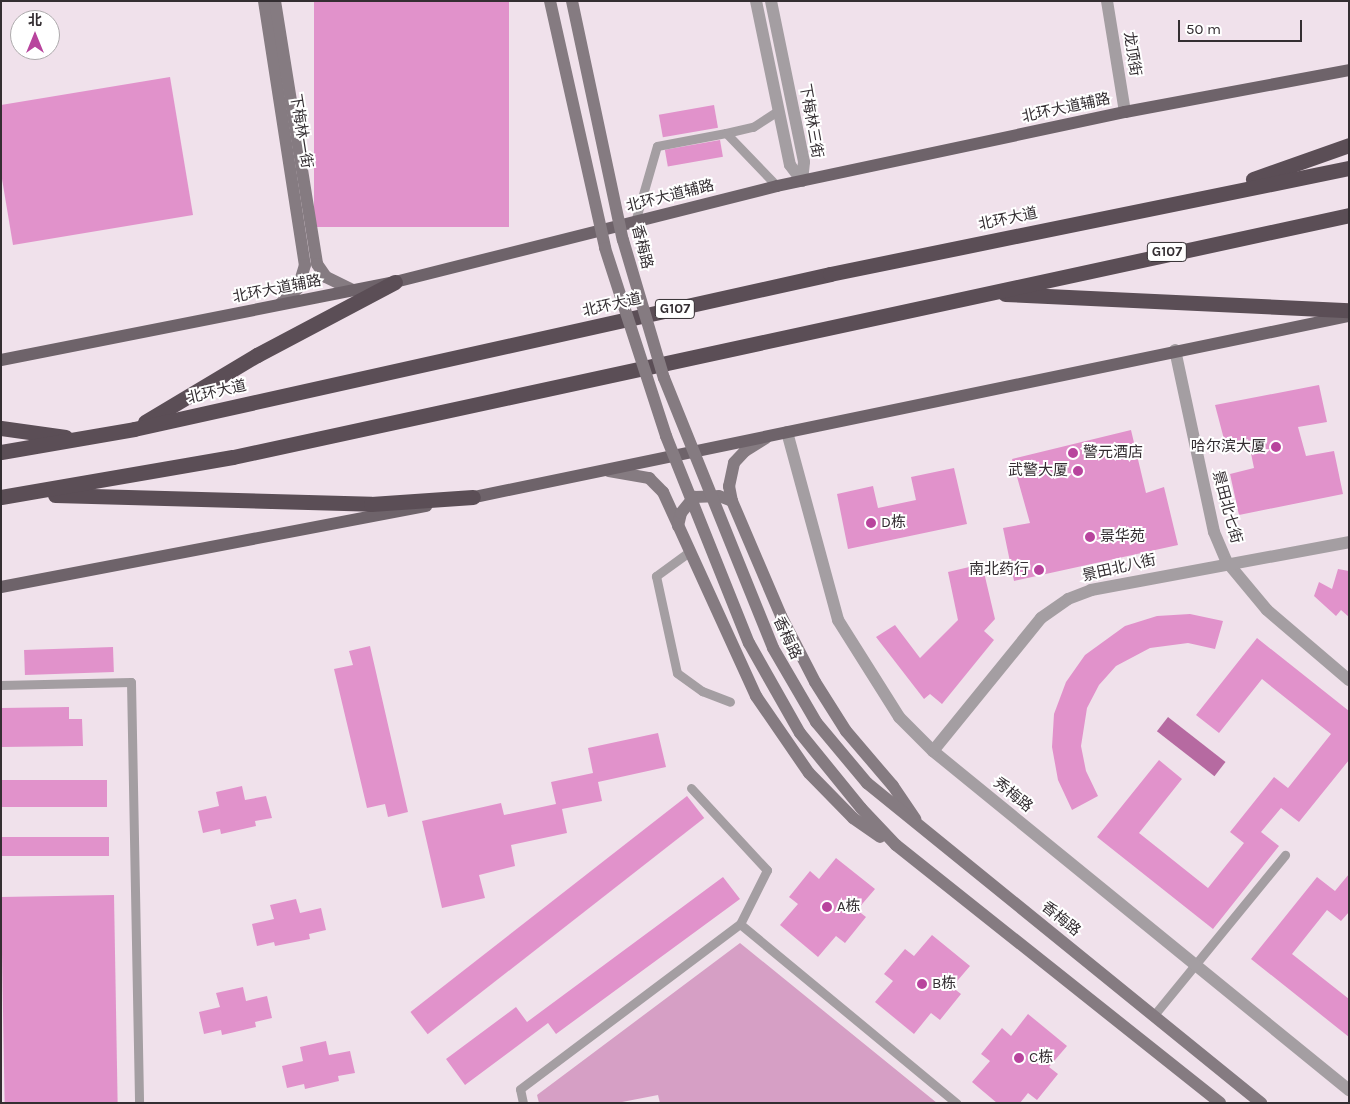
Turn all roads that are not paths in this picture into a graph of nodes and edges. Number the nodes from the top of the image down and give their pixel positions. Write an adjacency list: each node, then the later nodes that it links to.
1 (264, 1): 19 (main road, 下梅林一街)
2 (275, 1): 19 (main road, 下梅林一街)
3 (550, 1): 49 (main road, bridge)
4 (572, 1): 48 (main road, 香梅路, bridge)
5 (756, 1): 9 (street, 下梅林三街)
6 (771, 1): 14 (street, 下梅林三街)
7 (1107, 1): 10 (street, 龙顶街)
8 (1349, 70): 10 (main road, 北环大道辅路)
9 (779, 110): 11 (lane); 14 (street, 下梅林三街)
10 (1125, 112): 14 (main road, 北环大道辅路)
11 (726, 133): 15 (lane); 18 (lane)
12 (1349, 145): 16 (highway)
13 (1349, 168): 16 (highway, 北环大道 / G107)
14 (802, 182): 15 (main road, 北环大道辅路)
15 (777, 186): 18 (main road, 北环大道辅路)
16 (1209, 195): 29 (highway, 北环大道 / G107)
17 (1349, 214): 22 (highway, G107)
18 (635, 222): 20 (main road, 北环大道辅路)
19 (311, 265): 21 (main road); 23 (main road)
20 (394, 282): 21 (main road, 北环大道辅路); 29 (highway)
21 (353, 290): 23 (main road, 北环大道辅路)
22 (986, 293): 24 (highway); 35 (highway, G107)
23 (280, 304): 27 (main road, 北环大道辅路)
24 (1349, 310)
25 (1349, 316): 26 (main road)
26 (1175, 350): 30 (main road); 41 (street, 景田北七街)
27 (1, 360)
28 (1, 428): 32 (highway)
29 (134, 429): 32 (highway, 北环大道 / G107)
30 (787, 432): 31 (main road); 46 (street, 秀梅路)
31 (772, 436): 34 (main road); 37 (main road)
32 (79, 439): 33 (highway, 北环大道 / G107)
33 (1, 452)
34 (602, 471): 36 (main road); 38 (main road)
35 (9, 496): 36 (highway)
36 (473, 497): 42 (main road)
37 (732, 502): 38 (main road); 48 (main road)
38 (678, 526): 40 (main road)
39 (1349, 542): 41 (street, 景田北八街)
40 (689, 552): 45 (lane); 49 (main road)
41 (1227, 562): 43 (street, 景田北七街); 46 (street, 景田北八街)
42 (1, 587)
43 (1349, 680)
44 (1, 685): 55 (lane)
45 (730, 702)
46 (933, 751): 52 (street, 秀梅路)
47 (692, 788): 51 (lane)
48 (919, 826): 53 (main road, 香梅路)
49 (896, 845): 58 (main road)
50 (1285, 855): 52 (lane)
51 (740, 924): 56 (lane); 57 (lane)
52 (1196, 967): 53 (lane); 54 (street, 秀梅路)
53 (1154, 1015): 59 (main road, 香梅路)
54 (1349, 1090)
55 (139, 1103)
56 (523, 1103)
57 (956, 1103)
58 (1219, 1103)
59 (1261, 1103)

